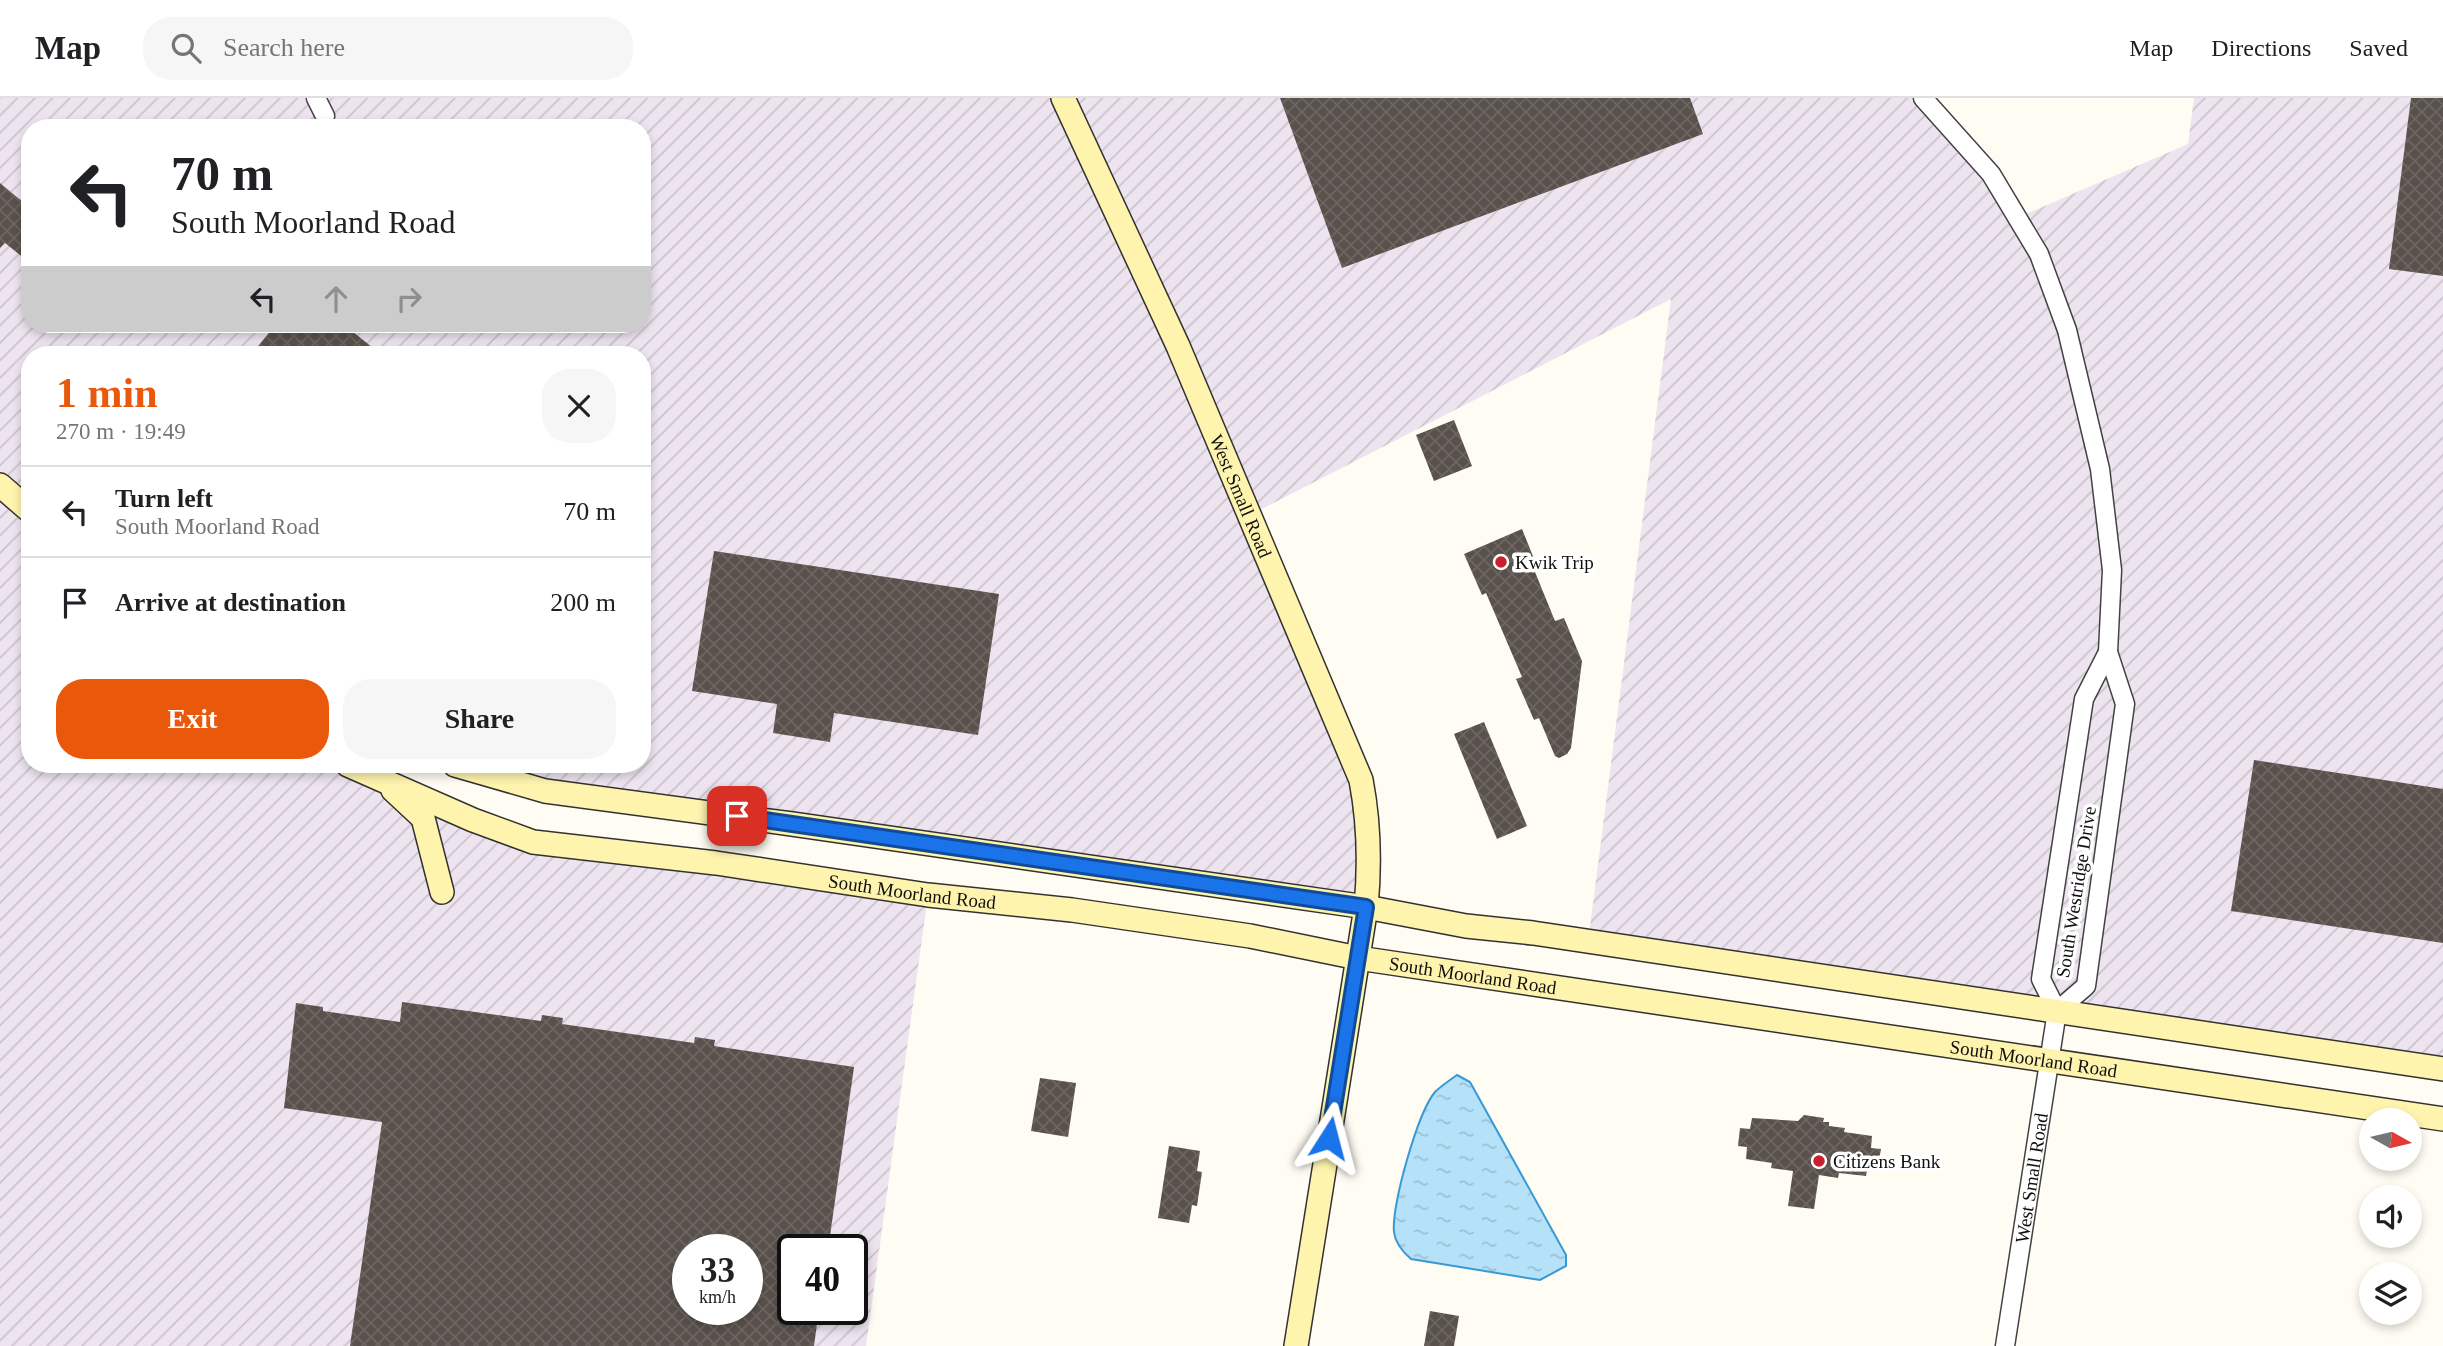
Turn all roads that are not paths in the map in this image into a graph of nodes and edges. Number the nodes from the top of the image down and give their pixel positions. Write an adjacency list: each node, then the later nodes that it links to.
1 (316, 98): 4 (street)
2 (1063, 98): 12 (main road, West Small Road)
3 (1923, 98): 7 (street, South Westridge Drive)
4 (326, 116)
5 (0, 485): 6 (main road)
6 (21, 503)
7 (2108, 652): 14 (street, South Westridge Drive); 14 (street, South Westridge Drive)
8 (367, 773): 10 (main road, South Moorland Road)
9 (483, 773): 12 (main road)
10 (381, 779): 11 (main road); 13 (main road, South Moorland Road)
11 (442, 892)
12 (1366, 907): 13 (main road, West Small Road); 14 (main road)
13 (1358, 958): 15 (main road, South Moorland Road); 18 (main road, West Small Road)
14 (2057, 1011): 15 (street, West Small Road); 16 (main road)
15 (2048, 1060): 17 (main road, South Moorland Road); 19 (street, West Small Road)
16 (2443, 1069)
17 (2443, 1119)
18 (1296, 1346)
19 (2005, 1346)

